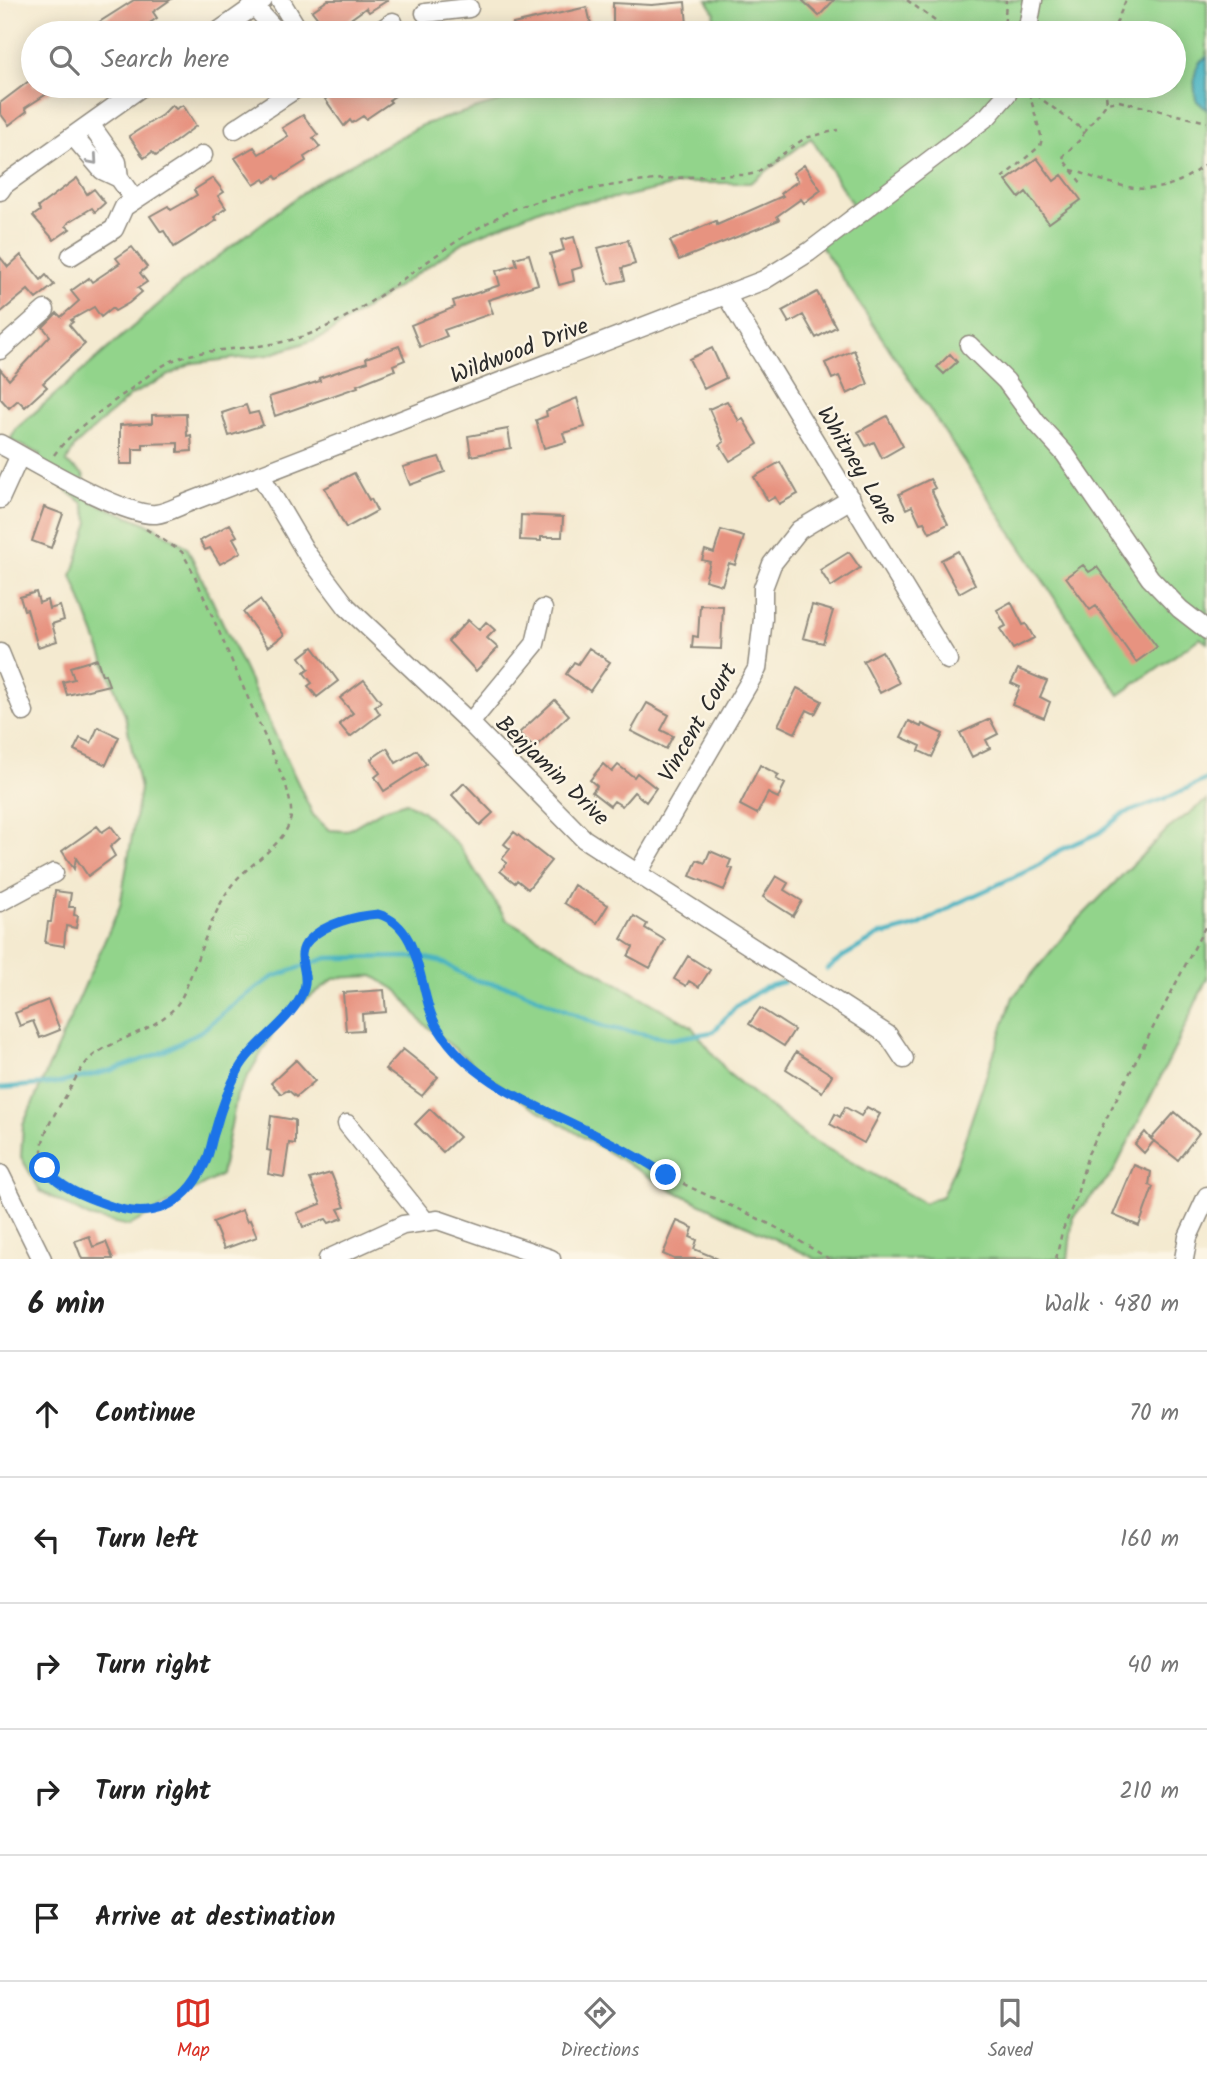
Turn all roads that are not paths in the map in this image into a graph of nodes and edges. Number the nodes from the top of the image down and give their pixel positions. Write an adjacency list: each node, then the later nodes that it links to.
1 (280, 0): 8 (street)
2 (1033, 0): 9 (street)
3 (258, 3): 6 (street); 7 (street)
4 (457, 6): 5 (street)
5 (425, 13)
6 (233, 21)
7 (270, 21)
8 (293, 21)
9 (1029, 21)
10 (126, 98): 13 (street)
11 (282, 98): 14 (street)
12 (1004, 98): 21 (street, Wildwood Drive)
13 (90, 124): 15 (street); 17 (street)
14 (235, 129)
15 (73, 136): 17 (street, one-way to 17); 18 (street)
16 (203, 155): 19 (street)
17 (119, 178): 19 (street)
18 (0, 191)
19 (134, 199): 20 (street)
20 (71, 256)
21 (726, 295): 27 (street, Wildwood Drive); 29 (street, Whitney Lane)
22 (45, 310): 24 (street)
23 (969, 345): 31 (street)
24 (0, 350)
25 (0, 444): 26 (street, Wildwood Drive)
26 (20, 455): 27 (street, Wildwood Drive); 28 (street)
27 (261, 476): 35 (street, Benjamin Drive)
28 (0, 499)
29 (850, 499): 33 (street, Whitney Lane); 37 (street, Vincent Court)
30 (544, 609): 35 (street)
31 (1207, 630)
32 (0, 653): 34 (street)
33 (948, 660)
34 (24, 712)
35 (470, 723): 37 (street, Benjamin Drive)
36 (54, 873): 38 (street)
37 (638, 873): 39 (street, Benjamin Drive)
38 (0, 902)
39 (904, 1059)
40 (346, 1124): 43 (street)
41 (0, 1174): 44 (street)
42 (1207, 1196): 47 (street)
43 (426, 1222): 45 (street); 46 (street)
44 (42, 1259)
45 (328, 1259)
46 (551, 1259)
47 (1184, 1259)

